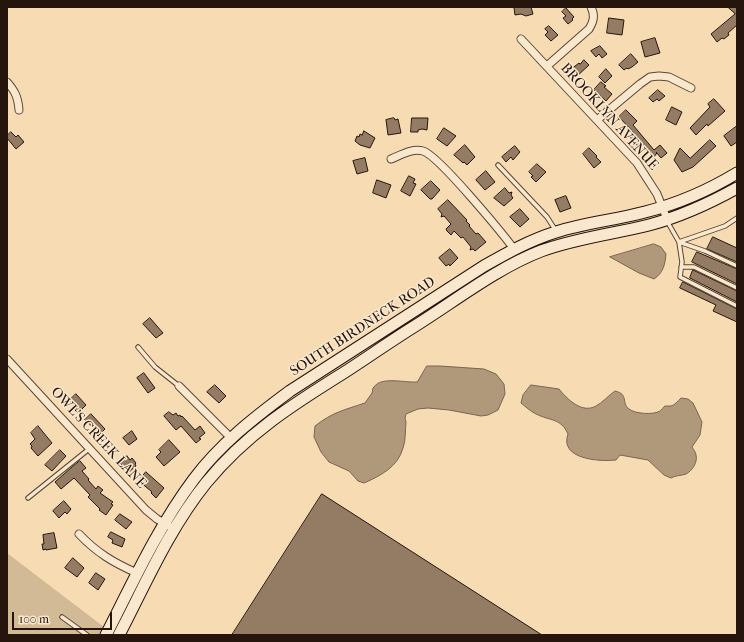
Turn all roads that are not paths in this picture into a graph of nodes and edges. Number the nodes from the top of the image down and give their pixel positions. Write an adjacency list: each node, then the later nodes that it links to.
1 (591, 7): 3 (street)
2 (521, 39): 3 (street, BROOKLYN AVENUE)
3 (547, 66): 7 (street, BROOKLYN AVENUE)
4 (7, 82): 6 (street)
5 (691, 88): 7 (street)
6 (19, 110)
7 (597, 120): 12 (street, BROOKLYN AVENUE)
8 (391, 159): 17 (street)
9 (498, 165): 15 (lane)
10 (737, 173): 12 (main road, SOUTH BIRDNECK ROAD)
11 (737, 188): 14 (main road, SOUTH BIRDNECK ROAD)
12 (661, 207): 14 (street, BROOKLYN AVENUE); 15 (main road, SOUTH BIRDNECK ROAD)
13 (737, 218): 16 (lane)
14 (667, 220): 16 (lane); 29 (main road, SOUTH BIRDNECK ROAD)
15 (557, 232): 17 (main road, SOUTH BIRDNECK ROAD)
16 (679, 242): 18 (lane); 19 (lane)
17 (514, 249): 25 (main road, SOUTH BIRDNECK ROAD)
18 (681, 266): 20 (lane); 21 (lane)
19 (737, 266)
20 (737, 288)
21 (737, 306)
22 (138, 347): 24 (lane)
23 (7, 359): 26 (street, OWL'S CREEK LANE)
24 (179, 386): 25 (street)
25 (231, 438): 28 (main road, SOUTH BIRDNECK ROAD)
26 (90, 448): 27 (lane); 28 (street, OWL'S CREEK LANE)
27 (28, 498)
28 (164, 523): 29 (street, OWL'S CREEK LANE); 31 (main road, SOUTH BIRDNECK ROAD)
29 (174, 529): 35 (main road, SOUTH BIRDNECK ROAD)
30 (79, 534): 31 (street)
31 (137, 573): 34 (main road, SOUTH BIRDNECK ROAD)
32 (62, 617): 33 (lane)
33 (87, 635)
34 (106, 635)
35 (119, 635)

